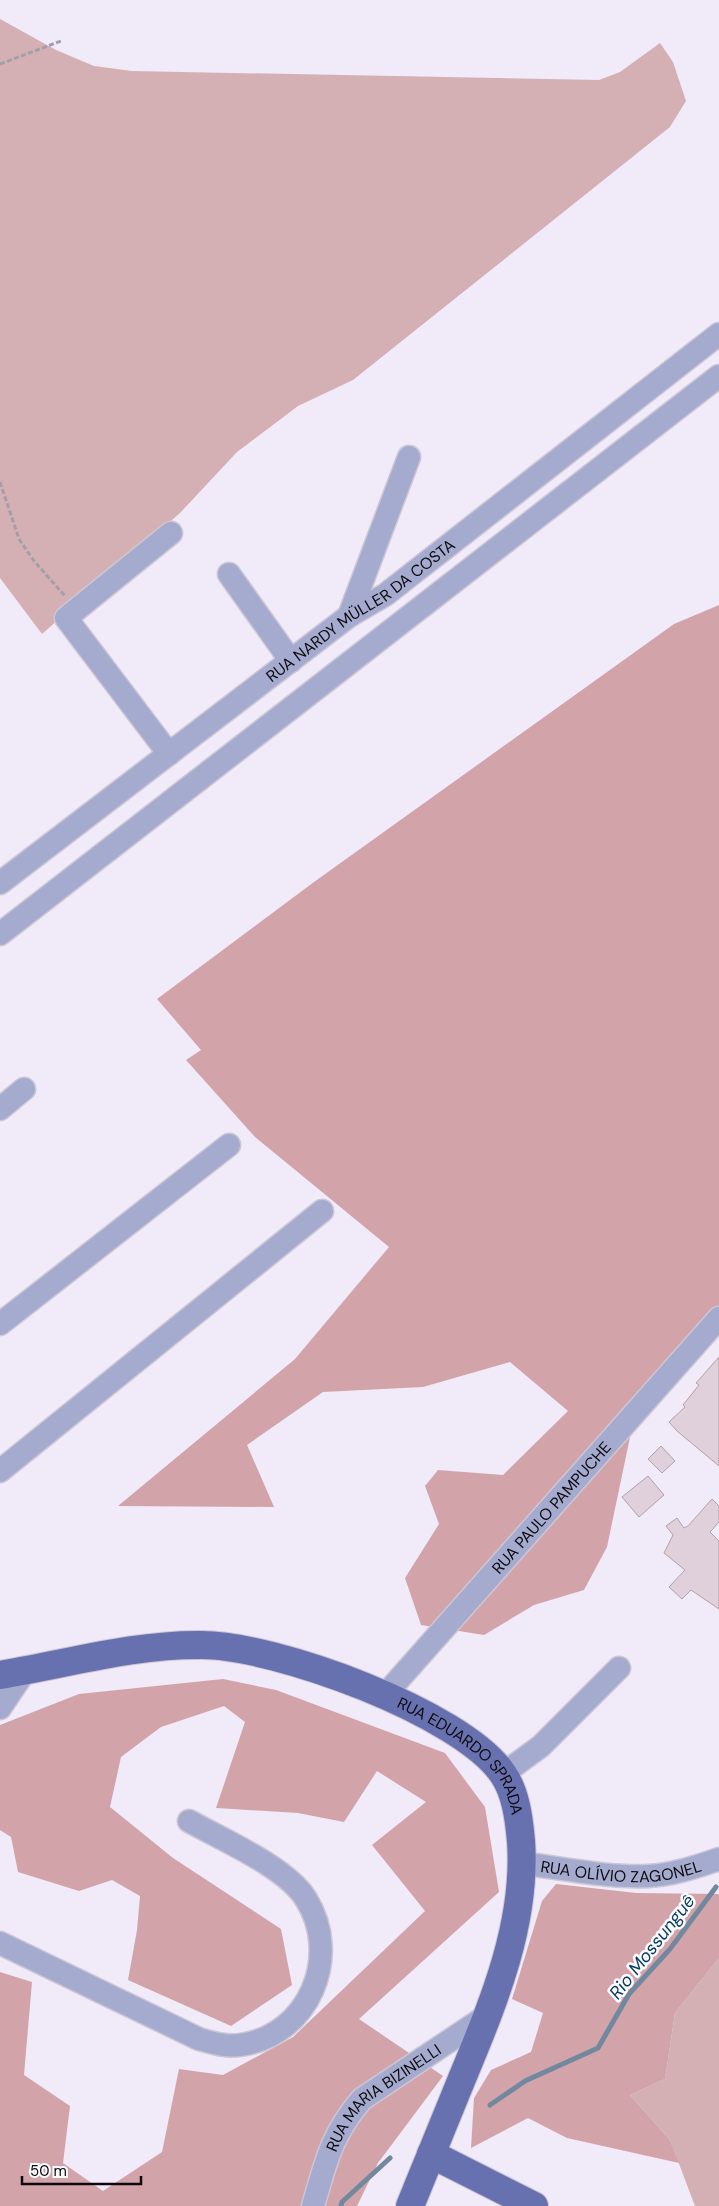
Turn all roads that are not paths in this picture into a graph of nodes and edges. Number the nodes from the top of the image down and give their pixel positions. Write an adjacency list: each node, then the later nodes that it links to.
1 (719, 334): 6 (street, RUA NARDY MÜLLER DA COSTA)
2 (719, 376): 10 (street)
3 (409, 457): 6 (street)
4 (171, 533): 8 (street)
5 (229, 574): 7 (street)
6 (349, 616): 7 (street, RUA NARDY MÜLLER DA COSTA)
7 (291, 661): 8 (street, RUA NARDY MÜLLER DA COSTA)
8 (169, 754): 9 (street, RUA NARDY MÜLLER DA COSTA)
9 (0, 883)
10 (0, 934)
11 (24, 1090): 12 (street)
12 (0, 1109)
13 (229, 1145): 16 (street)
14 (322, 1211): 17 (street)
15 (719, 1318): 20 (street, RUA PAULO PAMPUCHE)
16 (0, 1324)
17 (0, 1471)
18 (619, 1668): 22 (street)
19 (13, 1673): 20 (main road, RUA EDUARDO SPRADA); 21 (street)
20 (384, 1696): 22 (main road, RUA EDUARDO SPRADA)
21 (0, 1708)
22 (503, 1774): 25 (main road, RUA EDUARDO SPRADA)
23 (189, 1821): 26 (street)
24 (719, 1859): 25 (street, RUA OLÍVIO ZAGONEL)
25 (521, 1863): 27 (main road, RUA EDUARDO SPRADA)
26 (0, 1943)
27 (488, 2016): 28 (main road, RUA EDUARDO SPRADA); 29 (street, RUA MARIA BIZINELLI)
28 (431, 2154): 30 (main road, RUA EDUARDO SPRADA); 31 (main road)
29 (313, 2206)
30 (410, 2206)
31 (534, 2206)

